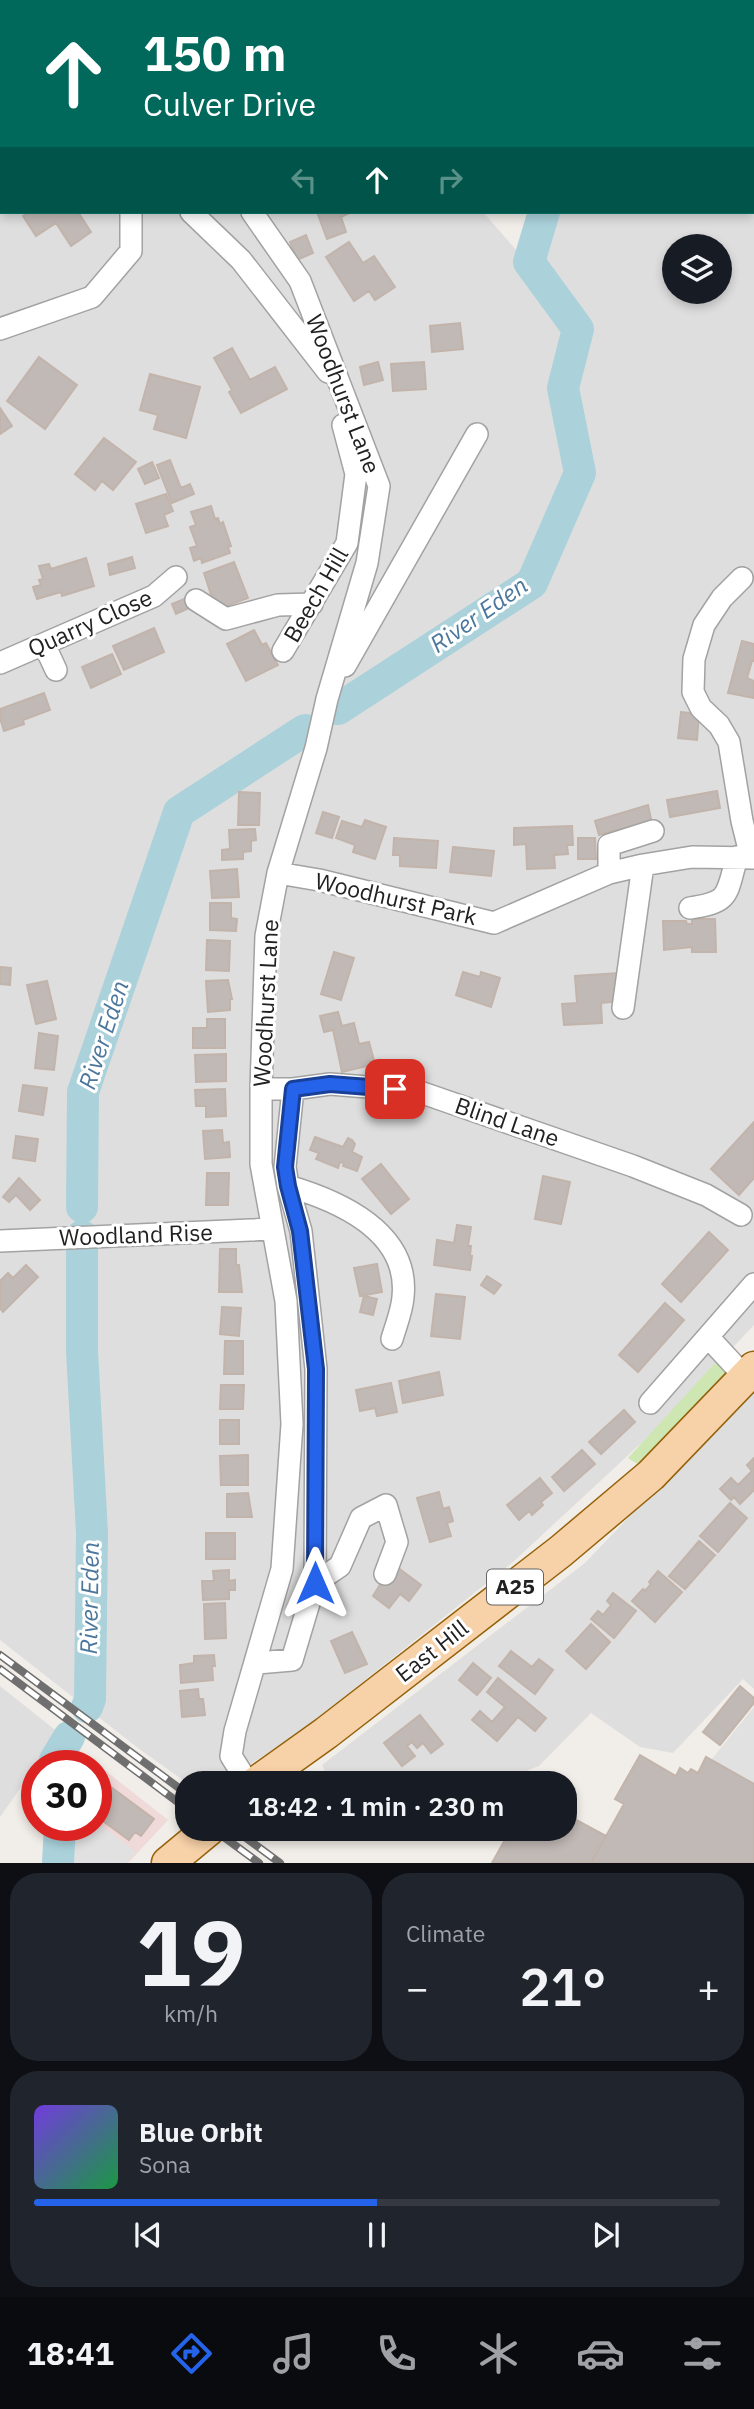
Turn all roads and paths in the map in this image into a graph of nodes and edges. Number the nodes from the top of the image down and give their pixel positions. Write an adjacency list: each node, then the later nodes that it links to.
1 (131, 214): 4 (street)
2 (193, 214): 5 (street)
3 (253, 214): 5 (street, Woodhurst Lane)
4 (0, 330)
5 (336, 382): 10 (street, Beech Hill); 15 (street, Woodhurst Lane)
6 (477, 434): 15 (street)
7 (176, 577): 11 (street, Quarry Close)
8 (742, 578): 17 (street)
9 (196, 600): 10 (street)
10 (312, 604): 12 (street, Beech Hill)
11 (44, 644): 13 (street, Quarry Close); 14 (street)
12 (283, 651)
13 (0, 663)
14 (56, 670)
15 (327, 699): 19 (street, Woodhurst Lane)
16 (653, 831): 20 (street)
17 (747, 858): 18 (street, Woodhurst Park); 21 (street)
18 (643, 865): 20 (street, Woodhurst Park); 22 (street)
19 (278, 873): 20 (street, Woodhurst Park); 23 (street, Woodhurst Lane)
20 (609, 873)
21 (690, 908)
22 (623, 1009)
23 (261, 1089): 24 (street, Blind Lane); 27 (street, Woodhurst Lane)
24 (293, 1089): 25 (street); 26 (street, Blind Lane)
25 (288, 1186): 31 (street); 35 (street)
26 (741, 1215)
27 (272, 1229): 28 (street, Woodland Rise); 36 (street, Woodhurst Lane)
28 (0, 1241)
29 (754, 1284): 30 (street)
30 (709, 1338): 32 (street); 33 (street)
31 (392, 1339)
32 (750, 1373): 38 (main road, East Hill / A25)
33 (650, 1403)
34 (385, 1574): 35 (street)
35 (315, 1583): 36 (street)
36 (257, 1663): 37 (street, Woodhurst Lane)
37 (240, 1771)
38 (273, 1771)
39 (195, 1841): 40 (main road)
40 (168, 1863)

